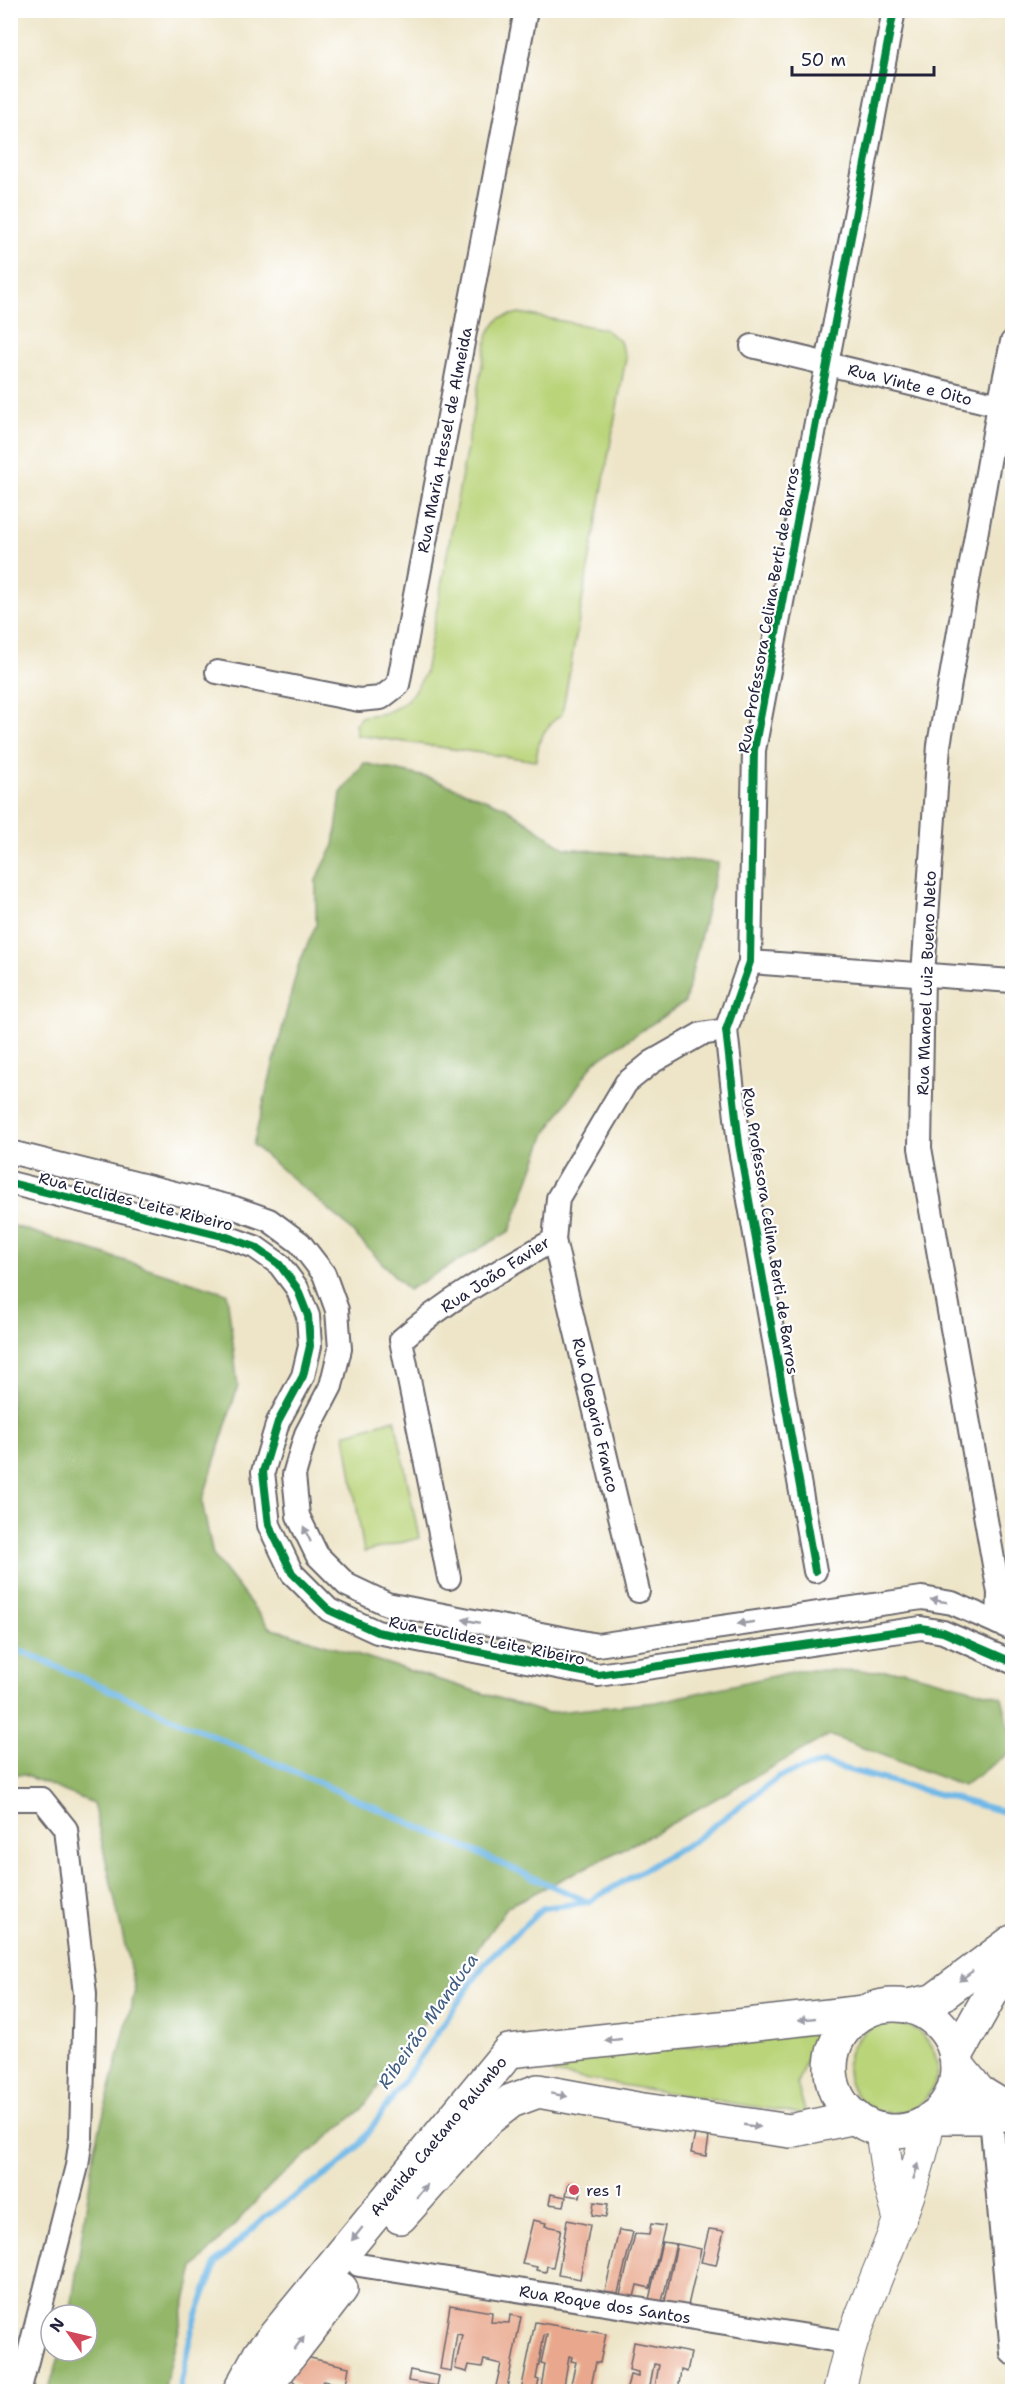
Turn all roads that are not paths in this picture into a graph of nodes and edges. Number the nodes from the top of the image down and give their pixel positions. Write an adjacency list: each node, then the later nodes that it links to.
1 (526, 10): 7 (street, Rua Maria Hessel de Almeida)
2 (894, 10): 5 (street, Rua Professora Celina Berti de Barros)
3 (1012, 342): 6 (street, Rua Manoel Luiz Bueno Neto)
4 (752, 346): 5 (street, Rua Vinte e Oito)
5 (827, 364): 6 (street, Rua Vinte e Oito); 8 (street, Rua Professora Celina Berti de Barros)
6 (999, 405): 9 (street, Rua Manoel Luiz Bueno Neto)
7 (217, 672)
8 (750, 962): 9 (street); 11 (street, Rua Professora Celina Berti de Barros)
9 (923, 975): 10 (street); 19 (street, Rua Manoel Luiz Bueno Neto)
10 (1012, 981)
11 (726, 1030): 14 (street, Rua João Favier); 15 (street, Rua Professora Celina Berti de Barros)
12 (10, 1152): 20 (street, Rua Euclides Leite Ribeiro, one-way to 12)
13 (10, 1183): 23 (street, Rua Euclides Leite Ribeiro)
14 (554, 1240): 16 (street, Rua João Favier); 17 (street, Rua Olegario Franco)
15 (815, 1571)
16 (448, 1578)
17 (638, 1591)
18 (976, 1613): 19 (street, Rua Euclides Leite Ribeiro); 20 (street, Rua Euclides Leite Ribeiro, one-way to 20); 21 (street)
19 (1005, 1626)
20 (629, 1640): 23 (street)
21 (964, 1641): 22 (street, Rua Euclides Leite Ribeiro); 23 (street, Rua Euclides Leite Ribeiro)
22 (1011, 1660)
23 (634, 1670)
24 (10, 1799): 37 (street)
25 (1012, 1941): 27 (main road, one-way to 27)
26 (1012, 1956): 29 (main road)
27 (908, 2006): 28 (main road); 29 (main road)
28 (865, 2012): 32 (main road); 38 (main road, Avenida Caetano Palumbo, one-way to 38)
29 (956, 2060): 30 (main road); 31 (main road)
30 (1002, 2110): 31 (main road); 36 (street)
31 (931, 2118): 32 (main road); 33 (main road, one-way to 31)
32 (868, 2123): 33 (main road); 34 (main road, Avenida Caetano Palumbo, one-way to 32)
33 (900, 2221): 35 (main road)
34 (359, 2265): 35 (street, Rua Roque dos Santos); 39 (main road, Avenida Caetano Palumbo, one-way to 34)
35 (852, 2343): 40 (main road)
36 (1012, 2353)
37 (19, 2391)
38 (238, 2391)
39 (268, 2391)
40 (839, 2391)

